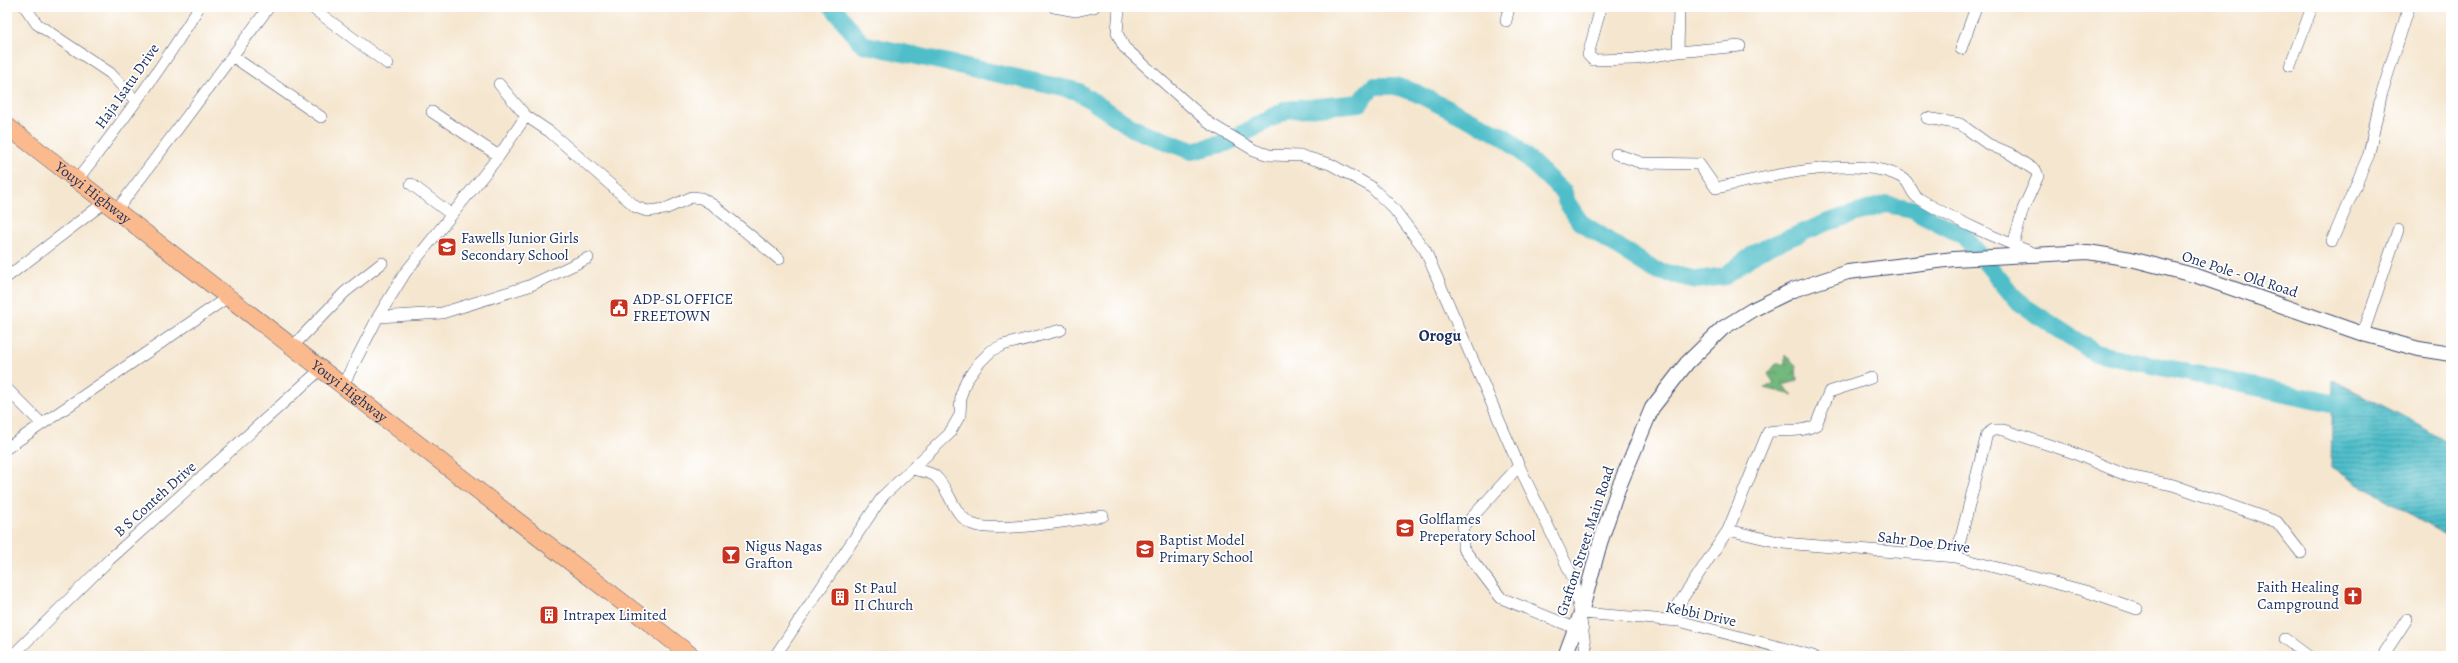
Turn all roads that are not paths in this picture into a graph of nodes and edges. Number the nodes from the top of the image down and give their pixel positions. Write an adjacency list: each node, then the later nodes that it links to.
1 (25, 7): 22 (street)
2 (198, 7): 22 (street, Haja Isatu Drive)
3 (269, 7): 18 (street)
4 (311, 7): 19 (street)
5 (1054, 7): 6 (street)
6 (1094, 7)
7 (1119, 7): 53 (street)
8 (1509, 7): 14 (street)
9 (1601, 7): 17 (street)
10 (1679, 7): 17 (street)
11 (1976, 7): 16 (street)
12 (2312, 7): 20 (street)
13 (2408, 7): 35 (street)
14 (1506, 20)
15 (1740, 46): 17 (street)
16 (1961, 49)
17 (1678, 52)
18 (232, 56): 25 (street); 32 (street)
19 (388, 64)
20 (2290, 66)
21 (499, 84): 24 (street)
22 (135, 100): 30 (street, Haja Isatu Drive)
23 (432, 112): 29 (street)
24 (526, 116): 29 (street); 38 (street)
25 (321, 117)
26 (1927, 118): 36 (street)
27 (7, 126): 30 (main road, Youyi Highway)
28 (1616, 154): 36 (street)
29 (499, 156): 33 (street)
30 (77, 180): 32 (main road, Youyi Highway)
31 (411, 184): 33 (street)
32 (111, 206): 40 (street); 41 (main road, Youyi Highway)
33 (452, 215): 42 (street)
34 (2398, 230): 44 (street)
35 (2332, 241)
36 (2014, 250): 44 (street, One Pole - Old Road); 60 (street, Grafton Street Main Road)
37 (588, 258): 42 (street)
38 (779, 259)
39 (382, 263): 45 (street)
40 (7, 277)
41 (228, 297): 45 (main road, Youyi Highway); 51 (street)
42 (378, 317): 49 (street)
43 (1061, 330): 54 (street)
44 (2363, 334): 46 (street, One Pole - Old Road)
45 (291, 348): 47 (main road, Youyi Highway)
46 (2451, 354)
47 (322, 369): 49 (main road, Youyi Highway); 65 (street, B S Conteh Drive)
48 (1871, 378): 56 (street)
49 (343, 385): 66 (main road, Youyi Highway)
50 (7, 389): 51 (street)
51 (41, 423): 52 (street)
52 (7, 448)
53 (1519, 466): 60 (street); 63 (street)
54 (912, 469): 55 (street); 67 (street)
55 (1103, 516)
56 (1728, 530): 58 (street, Sahr Doe Drive); 62 (street)
57 (2301, 553): 58 (street)
58 (1956, 557): 59 (street, Sahr Doe Drive)
59 (2137, 609)
60 (1581, 613): 62 (street, Kebbi Drive); 63 (street, Grafton Street Main Road); 69 (street)
61 (2407, 619): 72 (street)
62 (1668, 620): 70 (street, Kebbi Drive)
63 (1575, 628): 68 (street, Grafton Street Main Road)
64 (2285, 638): 71 (street)
65 (12, 656)
66 (692, 656)
67 (775, 656)
68 (1565, 656)
69 (1588, 656)
70 (1813, 656)
71 (2308, 656)
72 (2384, 656)

